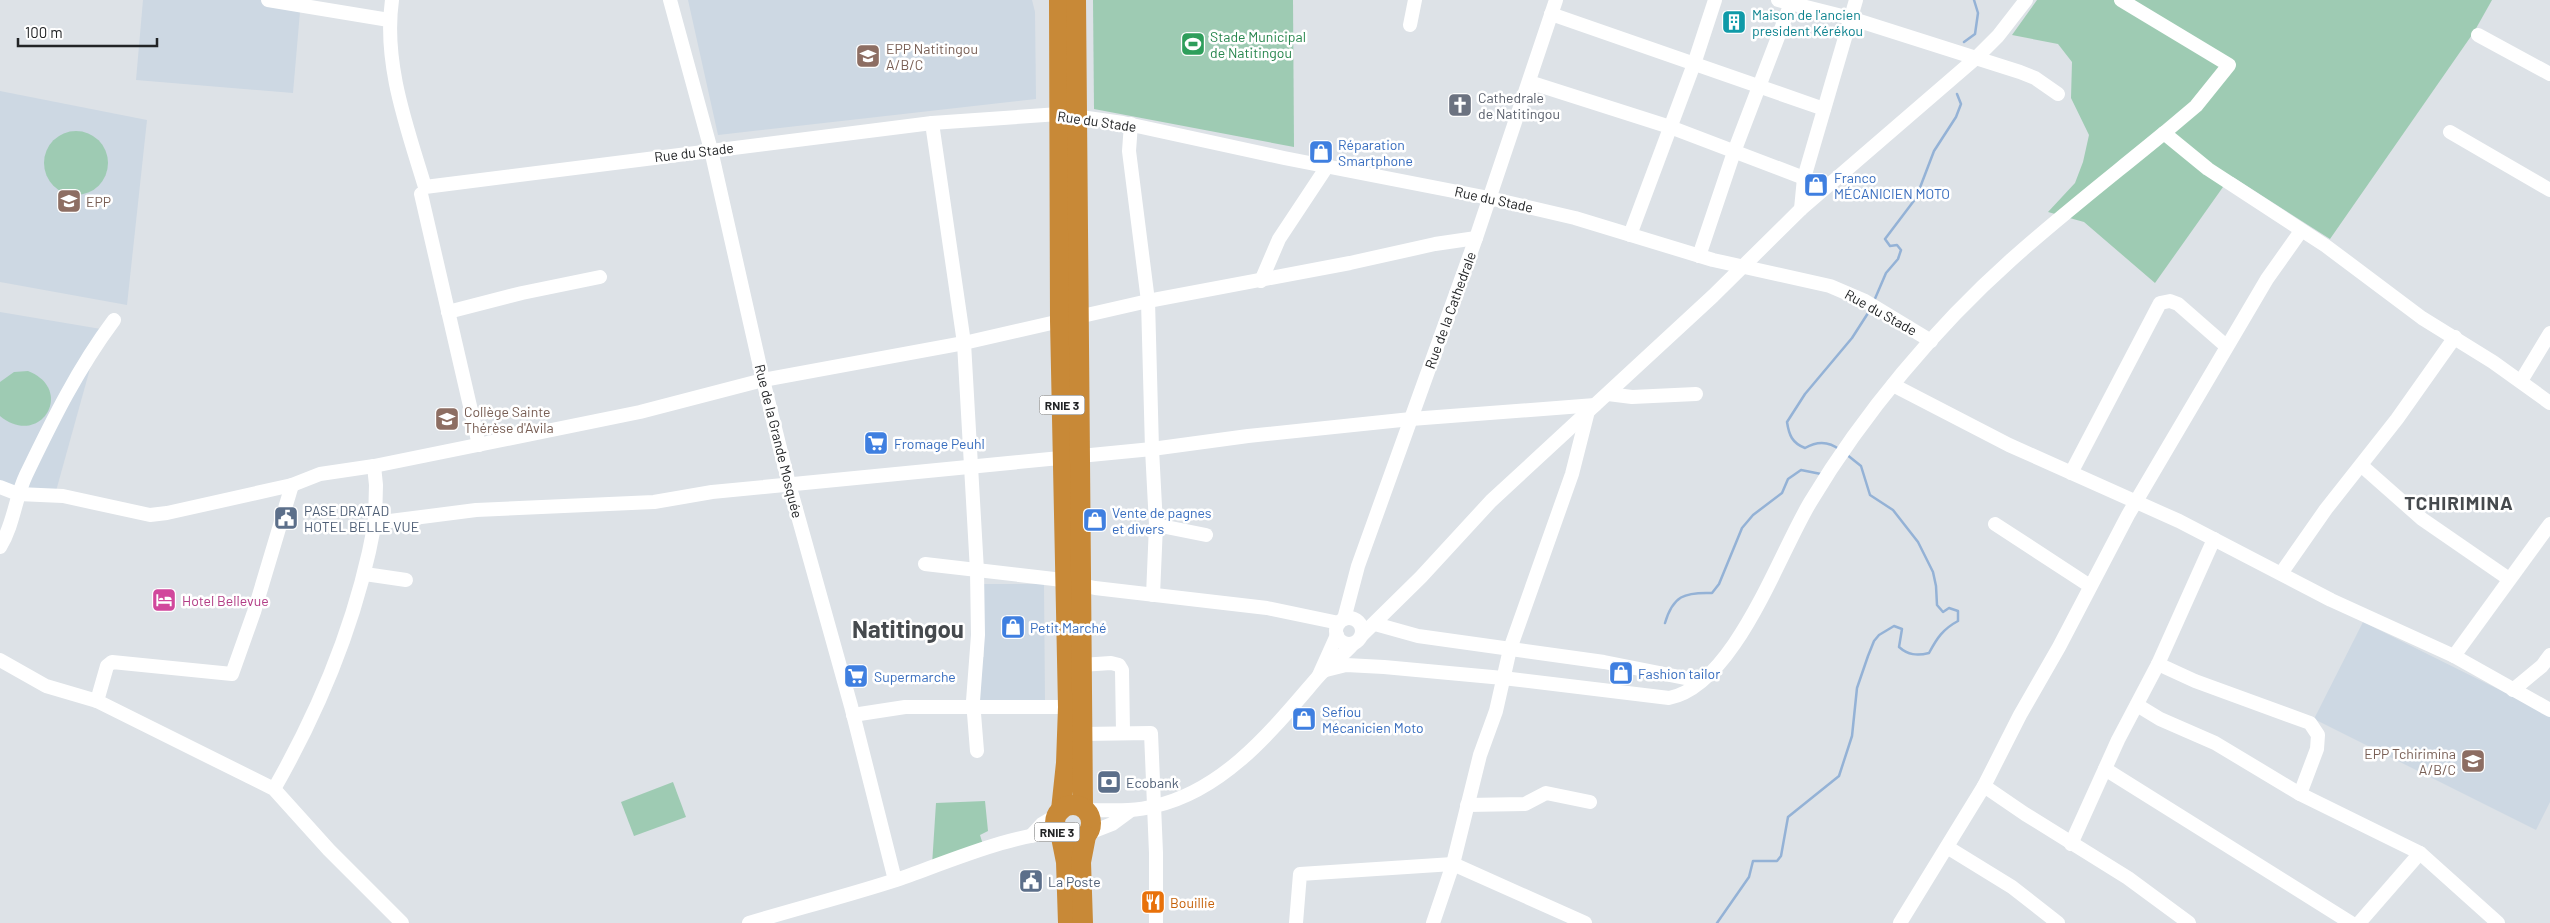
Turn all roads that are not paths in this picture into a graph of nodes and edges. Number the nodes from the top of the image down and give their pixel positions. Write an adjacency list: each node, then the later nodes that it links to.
1 (268, 0): 15 (street)
2 (392, 0): 15 (street, Rue du Stade)
3 (670, 0): 31 (street, Rue de la Grande Mosquée)
4 (1059, 0): 25 (highway, RNIE 3)
5 (1076, 0): 25 (highway, RNIE 3)
6 (1415, 0): 16 (street)
7 (1556, 0): 13 (street, Rue de la Cathedrale)
8 (1715, 0): 19 (street)
9 (1856, 0): 14 (street)
10 (2026, 0): 18 (street)
11 (2121, 0): 30 (street)
12 (1784, 2): 14 (street); 22 (street)
13 (1551, 14): 19 (street); 21 (street, Rue de la Cathedrale)
14 (1850, 18): 18 (street); 24 (street)
15 (389, 20): 31 (street, Rue du Stade)
16 (1410, 25)
17 (2478, 35): 20 (street)
18 (1976, 58): 23 (street); 38 (street)
19 (1694, 64): 22 (street); 28 (street)
20 (2550, 74)
21 (1529, 82): 28 (street); 37 (street, Rue de la Cathedrale)
22 (1760, 86): 24 (street); 32 (street)
23 (2058, 94)
24 (1824, 109): 34 (street)
25 (1067, 114): 26 (street, Rue du Stade); 27 (street, Rue du Stade); 48 (highway, RNIE 3)
26 (932, 123): 31 (street, Rue du Stade); 53 (street)
27 (1131, 124): 33 (street, Rue du Stade); 46 (street)
28 (1670, 127): 32 (street); 40 (street)
29 (2450, 132): 35 (street)
30 (2164, 133): 39 (street); 52 (street)
31 (712, 150): 55 (street, Rue de la Grande Mosquée)
32 (1734, 152): 34 (street); 42 (street)
33 (1328, 165): 37 (street, Rue du Stade); 45 (street)
34 (1804, 178): 38 (street)
35 (2550, 190)
36 (421, 194): 47 (street)
37 (1489, 198): 40 (street, Rue du Stade); 41 (street, Rue de la Cathedrale)
38 (1801, 209): 43 (street)
39 (2301, 231): 51 (street); 54 (street)
40 (1630, 235): 42 (street, Rue du Stade)
41 (1476, 238): 45 (street); 62 (street, Rue de la Cathedrale)
42 (1699, 256): 43 (street, Rue du Stade)
43 (1742, 267): 52 (street, Rue du Stade); 58 (street)
44 (600, 278): 47 (street)
45 (1261, 281): 46 (street)
46 (1148, 301): 48 (street); 64 (street)
47 (448, 312): 63 (street)
48 (1069, 319): 53 (street); 65 (highway, RNIE 3)
49 (114, 320): 73 (street)
50 (2550, 334): 56 (street)
51 (2455, 337): 56 (street); 68 (street)
52 (1931, 341): 57 (street)
53 (964, 343): 55 (street); 67 (street)
54 (2226, 346): 69 (street); 74 (street)
55 (763, 380): 63 (street); 70 (street, Rue de la Grande Mosquée)
56 (2521, 381): 60 (street)
57 (1893, 385): 69 (street); 102 (street)
58 (1608, 394): 59 (street); 61 (street)
59 (1696, 394)
60 (2550, 403)
61 (1591, 408): 62 (street); 91 (street); 94 (street)
62 (1411, 419): 64 (street); 92 (street, Rue de la Cathedrale)
63 (479, 445): 66 (street)
64 (1152, 449): 65 (street); 78 (street)
65 (1072, 456): 67 (street); 88 (highway, RNIE 3)
66 (374, 466): 71 (street); 75 (street)
67 (971, 466): 70 (street); 83 (street)
68 (2362, 466): 84 (street); 86 (street)
69 (2071, 473): 74 (street)
70 (789, 484): 75 (street); 109 (street, Rue de la Grande Mosquée)
71 (292, 485): 73 (street); 104 (street)
72 (0, 488): 73 (street)
73 (18, 494): 81 (street)
74 (2136, 501): 80 (street); 89 (street)
75 (375, 522): 85 (street)
76 (1995, 524): 89 (street)
77 (2550, 524): 86 (street)
78 (1156, 525): 79 (street); 90 (street)
79 (1206, 534)
80 (2214, 539): 84 (street); 98 (street)
81 (0, 546)
82 (925, 564): 83 (street)
83 (977, 571): 88 (street); 106 (street)
84 (2282, 572): 95 (street)
85 (366, 574): 87 (street); 115 (street)
86 (2509, 578): 95 (street)
87 (406, 580)
88 (1073, 583): 90 (street); 99 (highway, RNIE 3); 107 (highway, RNIE 3)
89 (2090, 586): 114 (street)
90 (1152, 595): 92 (street)
91 (1375, 624): 93 (street); 94 (street)
92 (1340, 626): 93 (street); 93 (street); 100 (street, Rue de la Cathedrale)
93 (1357, 639): 100 (street)
94 (1510, 649): 101 (street); 102 (street)
95 (2454, 656): 103 (street)
96 (2550, 656): 103 (street)
97 (0, 660): 104 (street)
98 (2158, 664): 105 (street); 116 (street)
99 (1081, 665): 110 (street); 111 (highway, RNIE 3)
100 (1322, 673): 101 (street); 119 (street)
101 (1503, 678): 102 (street); 118 (street)
102 (1700, 681)
103 (2513, 690): 108 (street)
104 (97, 701): 115 (street)
105 (2137, 705): 113 (street); 116 (street)
106 (975, 706): 107 (street); 109 (street); 112 (street)
107 (1068, 706): 122 (highway, RNIE 3)
108 (2550, 710)
109 (853, 715): 130 (street, Rue de la Grande Mosquée)
110 (1123, 732): 111 (street); 119 (street)
111 (1082, 734): 120 (highway, RNIE 3)
112 (977, 751)
113 (2105, 769): 126 (street); 142 (street)
114 (1984, 786): 126 (street); 127 (street)
115 (274, 789): 131 (street)
116 (2300, 794): 128 (street)
117 (1590, 802): 118 (street)
118 (1467, 805): 129 (street)
119 (1154, 807): 121 (street); 135 (street)
120 (1085, 809): 121 (street); 122 (highway, RNIE 3); 123 (highway, RNIE 3)
121 (1131, 810): 123 (street)
122 (1059, 812): 124 (street); 125 (highway, RNIE 3)
123 (1088, 834): 125 (highway, RNIE 3); 134 (highway, RNIE 3)
124 (1031, 836): 125 (street); 130 (street)
125 (1061, 836): 133 (highway, RNIE 3)
126 (2071, 844): 141 (street)
127 (1947, 847): 139 (street); 140 (street)
128 (2420, 853): 143 (street); 144 (street)
129 (1453, 864): 136 (street); 137 (street); 138 (street)
130 (895, 880): 132 (street)
131 (402, 923)
132 (749, 923)
133 (1068, 923)
134 (1083, 923)
135 (1156, 923)
136 (1296, 923)
137 (1433, 923)
138 (1585, 923)
139 (1900, 923)
140 (2058, 923)
141 (2189, 923)
142 (2351, 923)
143 (2358, 923)
144 (2498, 923)

